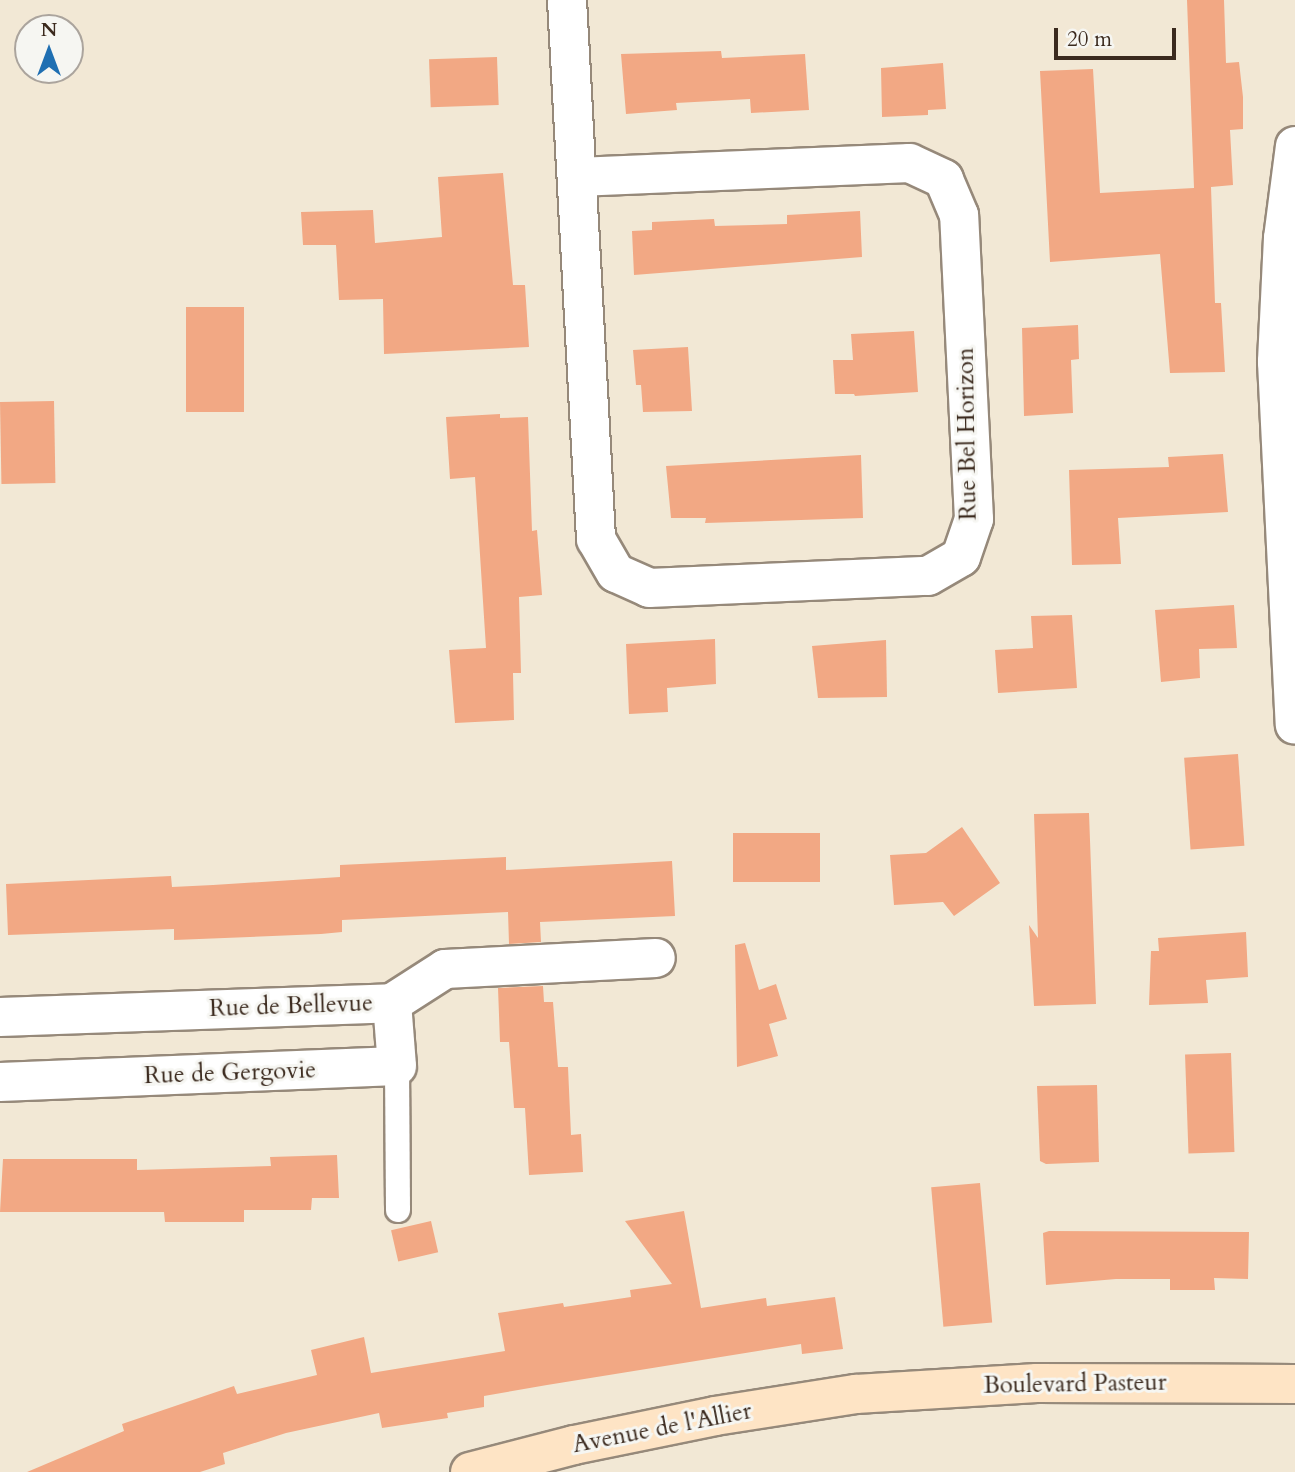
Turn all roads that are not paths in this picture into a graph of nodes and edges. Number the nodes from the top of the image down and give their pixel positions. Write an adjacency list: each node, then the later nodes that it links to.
1 (567, 0): 3 (street, Rue Bel Horizon)
2 (1295, 146): 4 (street)
3 (578, 177): 3 (street, Rue Bel Horizon)
4 (1286, 363): 5 (street)
5 (1295, 724)
6 (656, 958): 7 (street, Rue de Bellevue)
7 (392, 1003): 8 (street, Rue de Bellevue); 9 (street)
8 (0, 1017)
9 (397, 1066): 10 (street, Rue de Gergovie); 11 (lane)
10 (0, 1082)
11 (398, 1210)
12 (1295, 1384): 13 (main road, Boulevard Pasteur)
13 (856, 1394): 14 (main road, Avenue de l'Allier)
14 (470, 1472)

